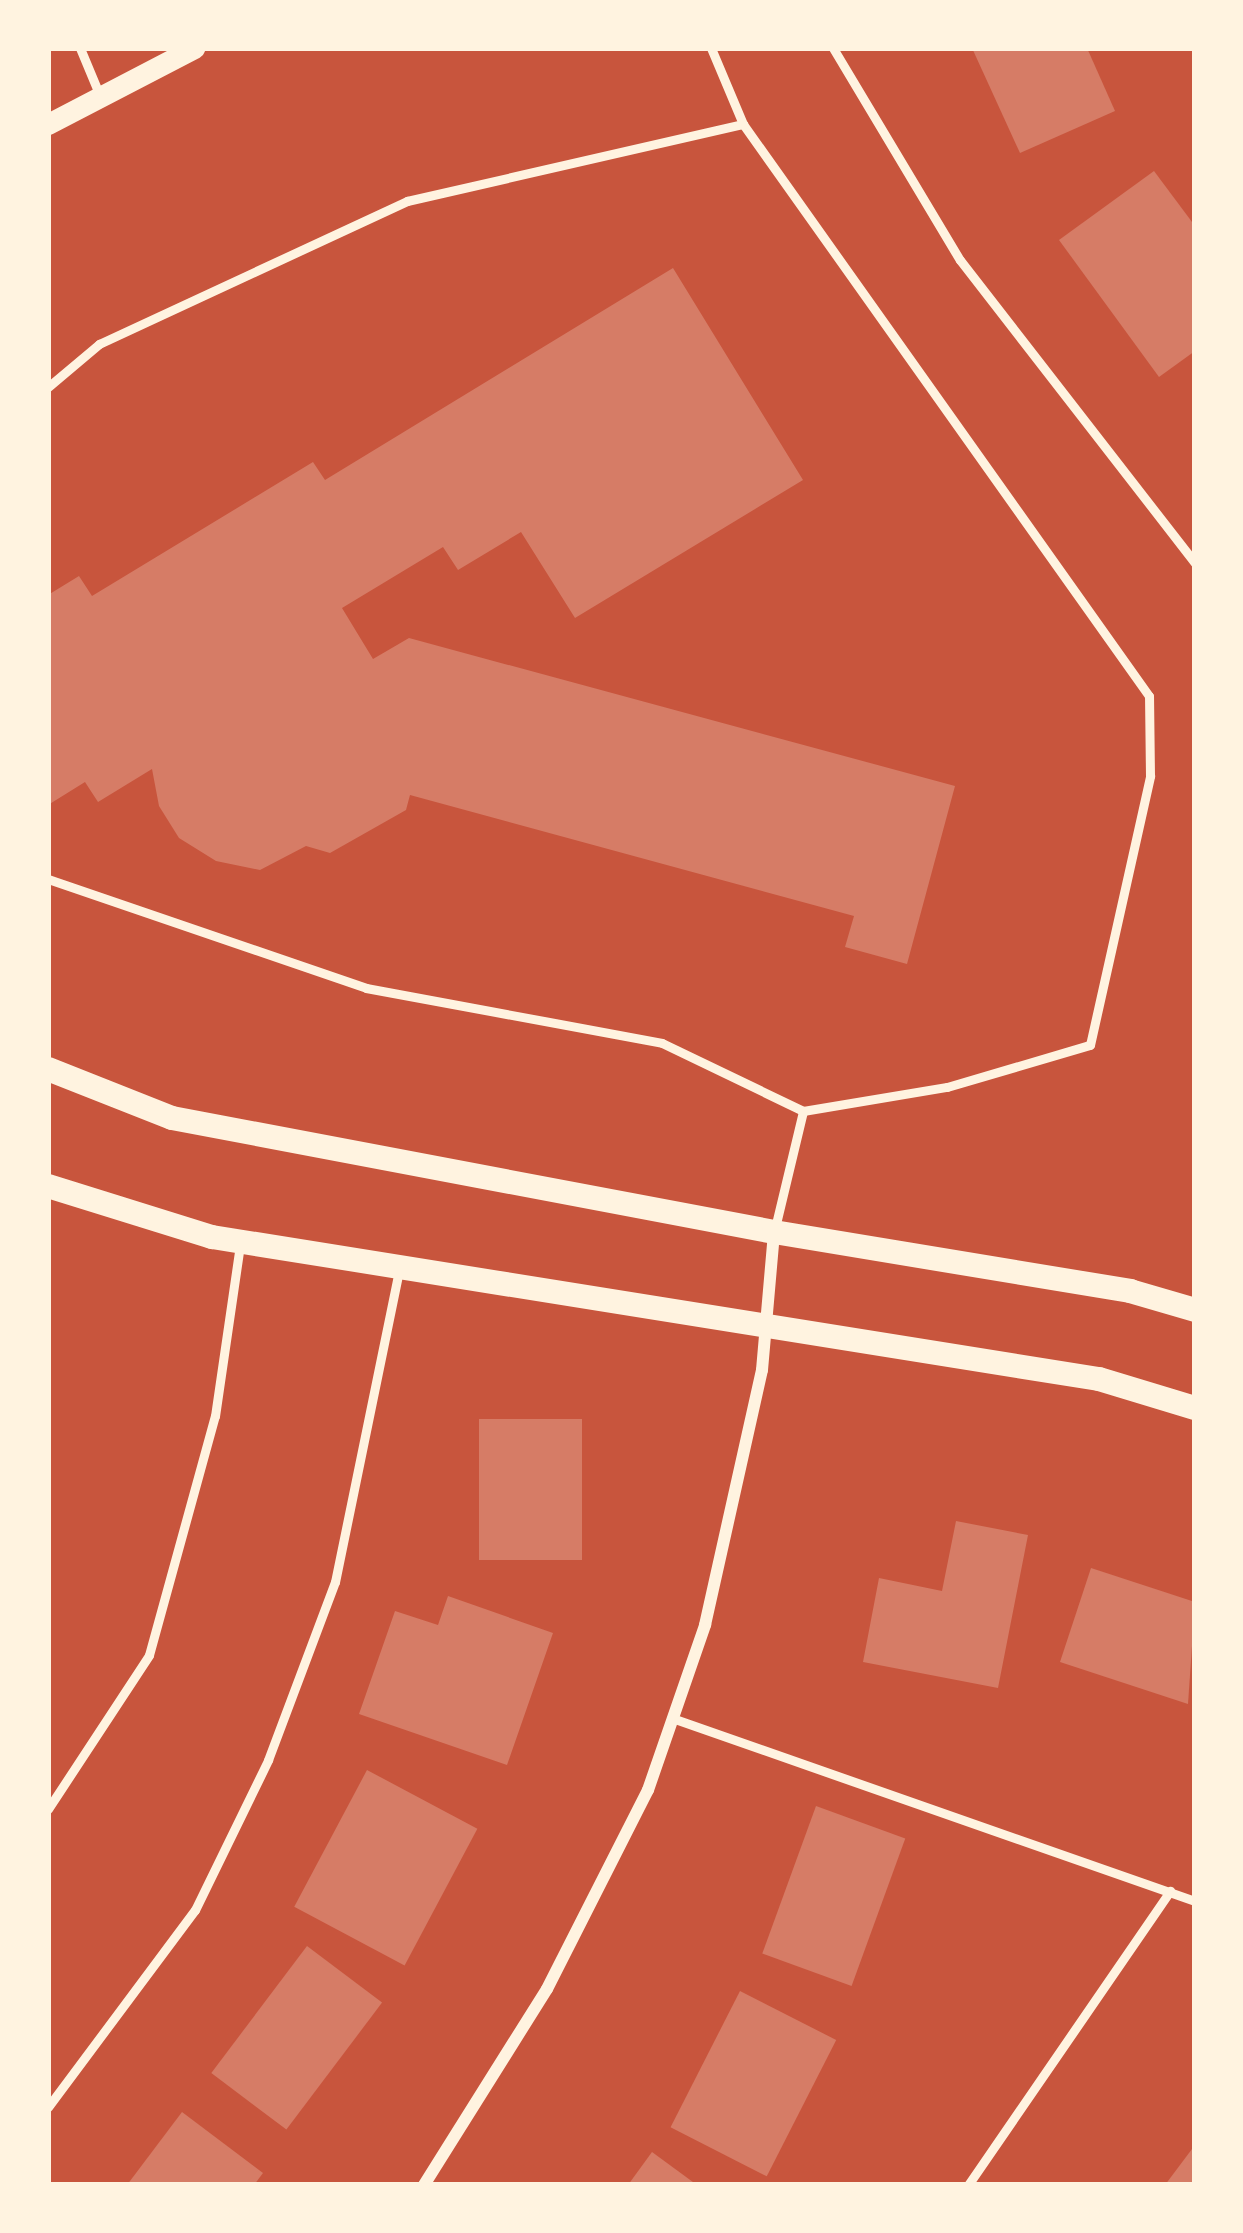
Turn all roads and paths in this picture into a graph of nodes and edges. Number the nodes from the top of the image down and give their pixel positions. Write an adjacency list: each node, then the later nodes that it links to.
1 (80, 48): 5 (lane)
2 (194, 48): 5 (street)
3 (711, 48): 7 (lane)
4 (832, 48): 9 (lane)
5 (100, 96): 6 (street)
6 (48, 124)
7 (743, 124): 8 (lane); 12 (lane)
8 (48, 387)
9 (1195, 563)
10 (48, 879): 12 (lane)
11 (48, 1069): 14 (main road)
12 (803, 1111): 14 (lane)
13 (48, 1186): 15 (main road)
14 (774, 1232): 17 (main road); 18 (street)
15 (240, 1241): 16 (main road); 21 (lane)
16 (400, 1269): 18 (main road); 24 (lane)
17 (1195, 1310)
18 (766, 1330): 19 (main road); 20 (street)
19 (1195, 1408)
20 (672, 1718): 22 (lane); 25 (street)
21 (48, 1809)
22 (1170, 1891): 23 (lane); 26 (lane)
23 (1195, 1901)
24 (48, 2108)
25 (424, 2185)
26 (968, 2185)

